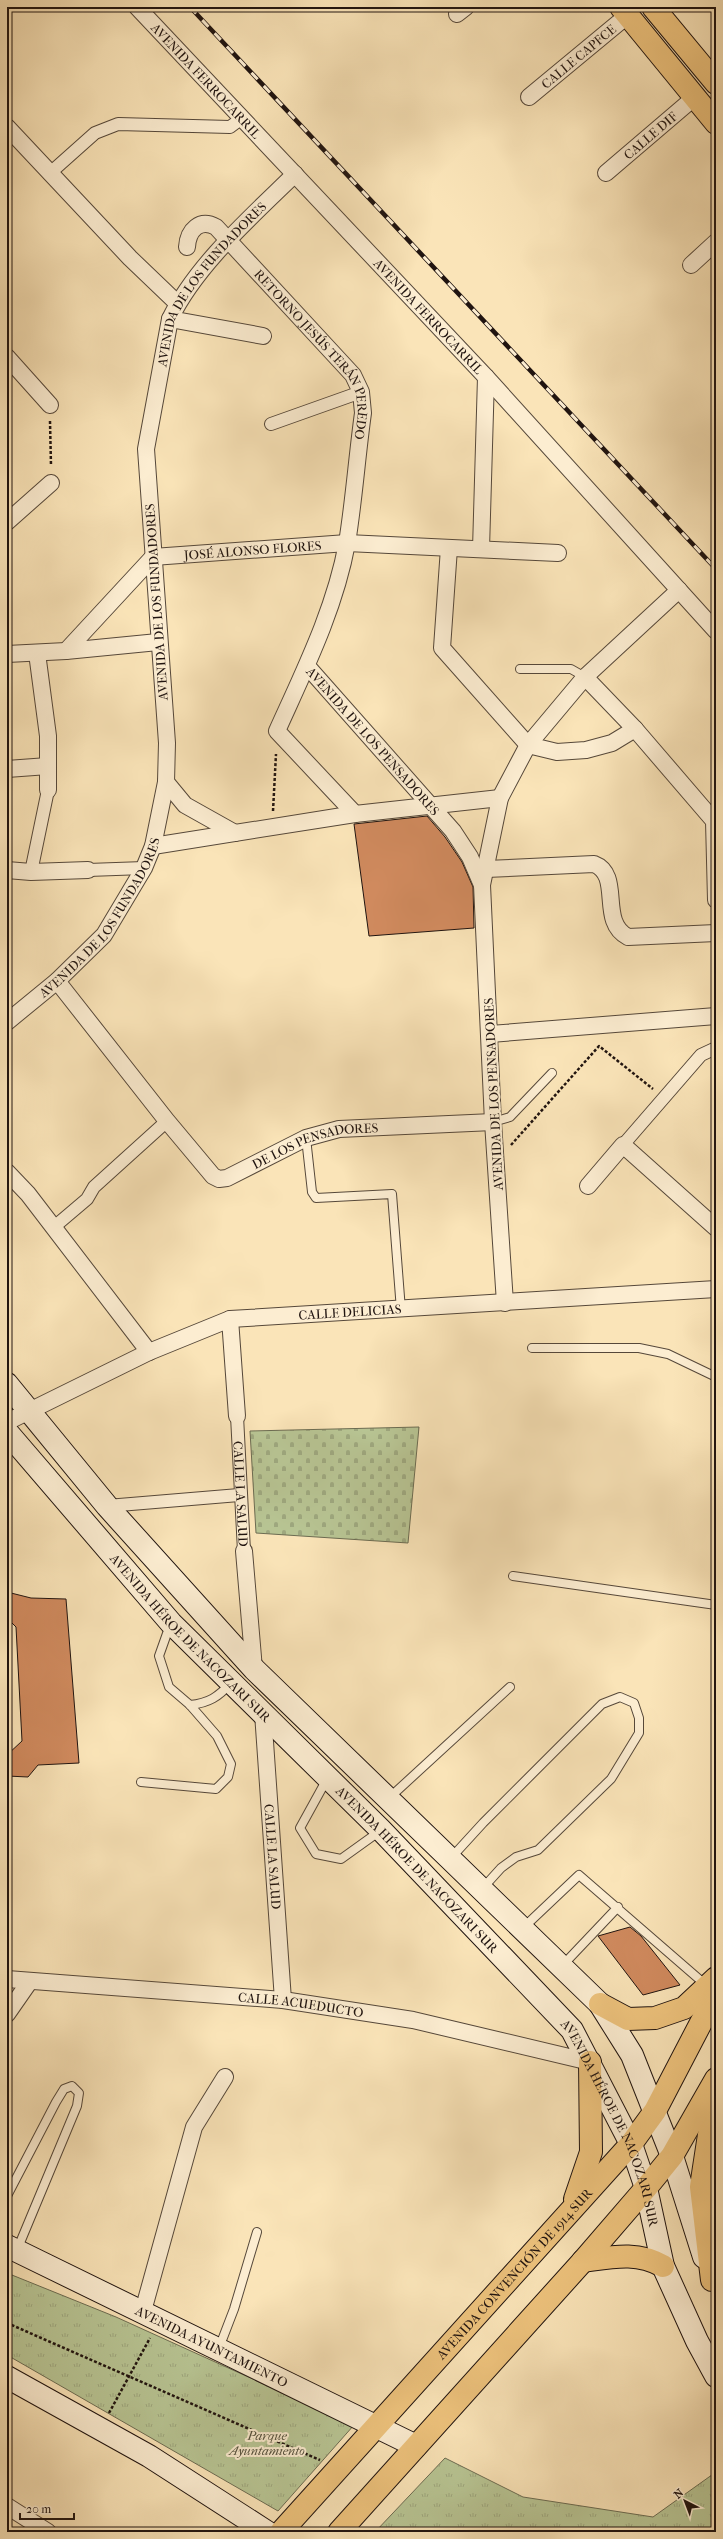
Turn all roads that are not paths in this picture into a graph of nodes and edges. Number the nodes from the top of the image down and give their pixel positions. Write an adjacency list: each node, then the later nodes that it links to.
1 (137, 7): 7 (street, AVENIDA FERROCARRIL)
2 (653, 7): 4 (main road)
3 (624, 11): 5 (street, CALLE CAPFCE); 6 (main road)
4 (715, 80)
5 (529, 97)
6 (695, 97): 8 (main road); 12 (street, CALLE DIF)
7 (242, 118): 10 (street); 11 (street, AVENIDA FERROCARRIL)
8 (716, 123)
9 (7, 127): 10 (street)
10 (49, 174): 17 (street)
11 (295, 174): 13 (street, AVENIDA DE LOS FUNDADORES); 21 (street, AVENIDA FERROCARRIL)
12 (606, 174)
13 (228, 240): 15 (street, RETORNO JESÚS TERÁN PEREDO); 17 (street, AVENIDA DE LOS FUNDADORES); 22 (street, RETORNO JESÚS TERÁN PEREDO)
14 (716, 242): 16 (street)
15 (187, 247)
16 (691, 265)
17 (178, 303): 18 (street, AVENIDA DE LOS FUNDADORES)
18 (170, 319): 19 (street, RETORNO JESÚS TERÁN PEREDO); 31 (street, AVENIDA DE LOS FUNDADORES)
19 (263, 336)
20 (7, 357): 23 (street)
21 (486, 377): 29 (street); 32 (street, AVENIDA FERROCARRIL)
22 (361, 392): 24 (street); 27 (street, RETORNO JESÚS TERÁN PEREDO)
23 (50, 405)
24 (271, 424)
25 (52, 483): 26 (street)
26 (7, 522)
27 (347, 543): 28 (street, JOSÉ ALONSO FLORES); 31 (street, JOSÉ ALONSO FLORES); 38 (street, AVENIDA DE LOS PENSADORES)
28 (449, 548): 29 (street, JOSÉ ALONSO FLORES); 42 (street)
29 (481, 549): 30 (street, JOSÉ ALONSO FLORES)
30 (558, 553)
31 (153, 557): 34 (street, AVENIDA DE LOS FUNDADORES); 35 (street)
32 (679, 590): 33 (street, AVENIDA FERROCARRIL); 40 (street, AVENIDA DE LOS PENSADORES)
33 (716, 631)
34 (158, 642): 35 (street); 45 (street, AVENIDA DE LOS FUNDADORES)
35 (66, 651): 36 (street)
36 (37, 652): 37 (street); 43 (street)
37 (7, 654)
38 (306, 666): 48 (street, AVENIDA DE LOS PENSADORES); 49 (street)
39 (520, 669): 40 (lane)
40 (585, 677): 41 (street); 42 (street, AVENIDA DE LOS PENSADORES)
41 (635, 729): 42 (street); 58 (street)
42 (528, 745): 47 (street, AVENIDA DE LOS PENSADORES)
43 (48, 766): 44 (street); 46 (street)
44 (7, 769)
45 (166, 782): 50 (street); 51 (street, AVENIDA DE LOS FUNDADORES)
46 (48, 790): 56 (street)
47 (500, 798): 48 (street); 53 (street, AVENIDA DE LOS PENSADORES)
48 (430, 806): 49 (street); 57 (street, AVENIDA DE LOS PENSADORES)
49 (355, 814): 50 (street)
50 (235, 833): 51 (street)
51 (154, 846): 52 (street, AVENIDA DE LOS FUNDADORES)
52 (144, 868): 55 (street); 60 (street, AVENIDA DE LOS FUNDADORES)
53 (486, 869): 57 (street, AVENIDA DE LOS PENSADORES); 59 (street)
54 (7, 870): 56 (street)
55 (88, 870): 56 (street)
56 (31, 872)
57 (482, 885): 63 (street, AVENIDA DE LOS PENSADORES)
58 (716, 900)
59 (716, 933)
60 (57, 981): 62 (street, AVENIDA DE LOS FUNDADORES); 66 (street)
61 (716, 1016): 63 (street)
62 (7, 1022)
63 (490, 1034): 67 (street, AVENIDA DE LOS PENSADORES)
64 (716, 1048): 69 (street)
65 (552, 1074): 67 (lane)
66 (167, 1121): 68 (street, DE LOS PENSADORES); 72 (street)
67 (493, 1122): 68 (street, DE LOS PENSADORES); 75 (street, AVENIDA DE LOS PENSADORES)
68 (306, 1138): 76 (lane)
69 (623, 1146): 71 (street); 73 (street)
70 (7, 1172): 72 (street)
71 (588, 1186)
72 (54, 1227): 79 (street)
73 (716, 1228)
74 (716, 1289): 75 (street, CALLE DELICIAS)
75 (505, 1304): 76 (street, CALLE DELICIAS)
76 (401, 1310): 77 (street, CALLE DELICIAS)
77 (230, 1319): 79 (street, CALLE DELICIAS); 83 (street, CALLE LA SALUD)
78 (532, 1348): 80 (lane)
79 (150, 1352): 82 (street, CALLE DELICIAS)
80 (716, 1376)
81 (7, 1384): 82 (main road, AVENIDA HÉROE DE NACOZARI SUR)
82 (28, 1411): 84 (street, CALLE DELICIAS); 87 (main road, AVENIDA HÉROE DE NACOZARI SUR)
83 (237, 1416): 86 (street, CALLE LA SALUD)
84 (7, 1422)
85 (7, 1432): 91 (main road, AVENIDA HÉROE DE NACOZARI SUR)
86 (239, 1495): 87 (street); 88 (street, CALLE LA SALUD)
87 (107, 1506): 92 (main road, AVENIDA HÉROE DE NACOZARI SUR)
88 (244, 1551): 92 (street, CALLE LA SALUD)
89 (513, 1576): 90 (lane)
90 (716, 1605)
91 (171, 1623): 93 (main road, AVENIDA HÉROE DE NACOZARI SUR); 95 (lane)
92 (254, 1669): 99 (main road, AVENIDA HÉROE DE NACOZARI SUR)
93 (232, 1683): 95 (lane); 96 (main road, AVENIDA HÉROE DE NACOZARI SUR)
94 (510, 1687): 99 (lane)
95 (190, 1705): 98 (lane)
96 (263, 1713): 97 (main road, AVENIDA HÉROE DE NACOZARI SUR); 109 (street, CALLE LA SALUD)
97 (327, 1778): 100 (main road, AVENIDA HÉROE DE NACOZARI SUR); 100 (lane)
98 (141, 1782)
99 (388, 1799): 101 (main road, AVENIDA HÉROE DE NACOZARI SUR)
100 (381, 1830): 112 (main road, AVENIDA HÉROE DE NACOZARI SUR)
101 (450, 1859): 102 (main road, AVENIDA HÉROE DE NACOZARI SUR); 102 (lane)
102 (482, 1890): 104 (main road, AVENIDA HÉROE DE NACOZARI SUR)
103 (618, 1907): 104 (lane); 105 (lane); 108 (lane)
104 (522, 1928): 105 (main road, AVENIDA HÉROE DE NACOZARI SUR)
105 (561, 1966): 110 (main road, AVENIDA HÉROE DE NACOZARI SUR)
106 (7, 1979): 107 (street, CALLE ACUEDUCTO)
107 (30, 1981): 109 (street, CALLE ACUEDUCTO); 111 (street)
108 (714, 1988): 110 (main road); 116 (main road, AVENIDA CONVENCIÓN DE 1914 SUR)
109 (283, 2000): 112 (street, CALLE ACUEDUCTO)
110 (600, 2004): 116 (main road, AVENIDA HÉROE DE NACOZARI SUR)
111 (7, 2014)
112 (590, 2062): 117 (main road, AVENIDA HÉROE DE NACOZARI SUR); 121 (main road)
113 (225, 2077): 127 (street)
114 (716, 2079): 118 (main road)
115 (716, 2089): 126 (main road)
116 (655, 2112): 117 (main road, AVENIDA CONVENCIÓN DE 1914 SUR); 118 (main road, AVENIDA HÉROE DE NACOZARI SUR)
117 (631, 2144): 119 (main road, AVENIDA HÉROE DE NACOZARI SUR); 121 (main road, AVENIDA CONVENCIÓN DE 1914 SUR)
118 (672, 2156): 119 (main road); 126 (main road, AVENIDA HÉROE DE NACOZARI SUR)
119 (646, 2188): 124 (main road); 125 (main road, AVENIDA HÉROE DE NACOZARI SUR)
120 (7, 2196): 123 (lane)
121 (570, 2210): 131 (main road, AVENIDA CONVENCIÓN DE 1914 SUR)
122 (257, 2232): 128 (lane)
123 (12, 2248): 127 (main road, AVENIDA AYUNTAMIENTO)
124 (583, 2261): 125 (main road); 132 (main road)
125 (663, 2266): 129 (main road, AVENIDA HÉROE DE NACOZARI SUR)
126 (714, 2285)
127 (152, 2315): 128 (main road, AVENIDA AYUNTAMIENTO)
128 (219, 2348): 131 (main road, AVENIDA AYUNTAMIENTO)
129 (716, 2376)
130 (7, 2377): 135 (main road)
131 (377, 2425): 132 (main road, AVENIDA AYUNTAMIENTO); 136 (main road, AVENIDA CONVENCIÓN DE 1914 SUR)
132 (416, 2446): 137 (main road)
133 (7, 2506): 134 (street)
134 (48, 2532)
135 (267, 2532)
136 (281, 2532)
137 (339, 2532)

